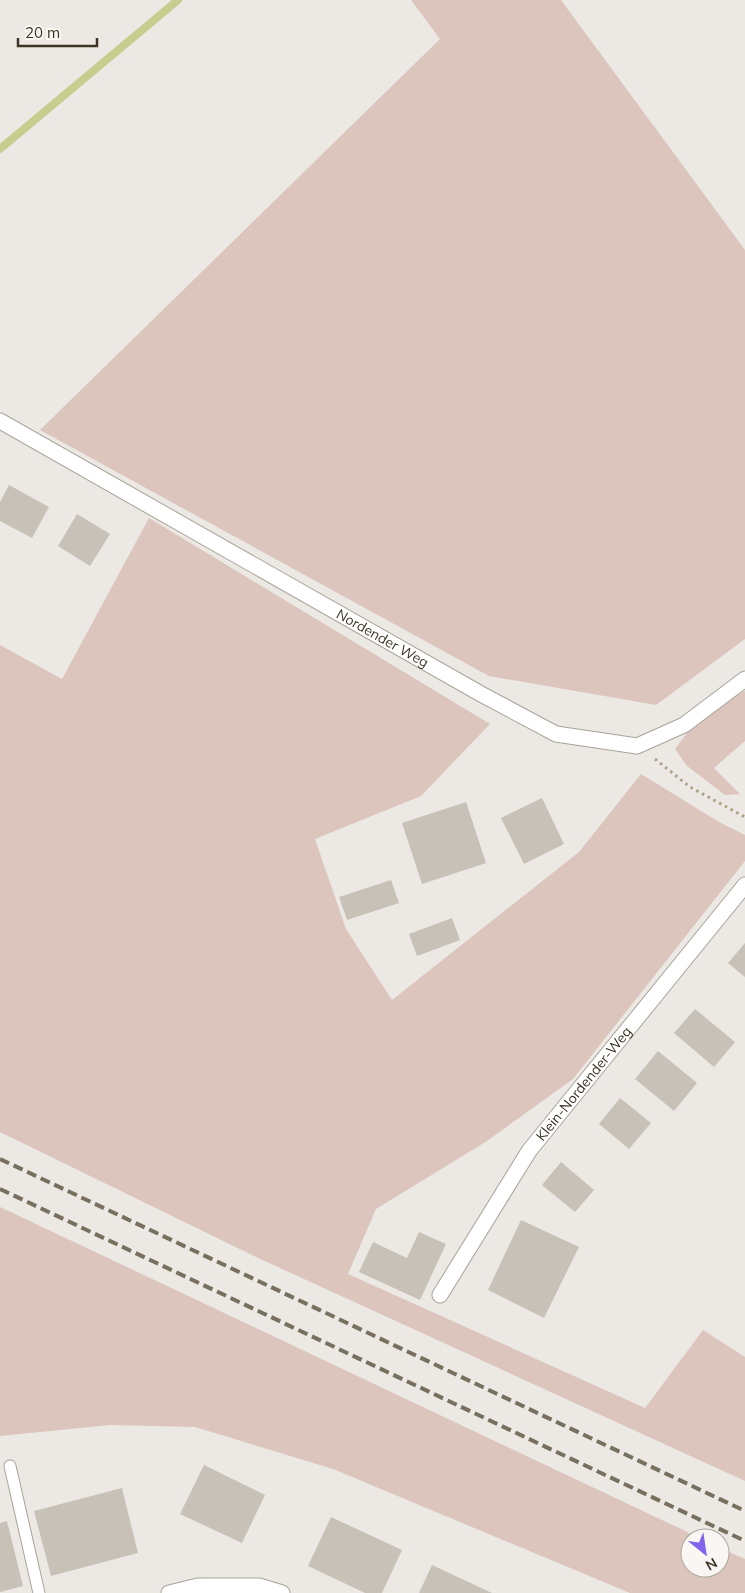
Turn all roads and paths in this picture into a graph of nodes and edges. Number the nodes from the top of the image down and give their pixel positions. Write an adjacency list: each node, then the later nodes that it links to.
1 (0, 421): 3 (street, Nordender Weg)
2 (745, 679): 3 (street)
3 (637, 746): 4 (path)
4 (745, 817)
5 (745, 885): 6 (street, Klein-Nordender-Weg)
6 (440, 1295)
7 (10, 1466): 9 (lane)
8 (260, 1590): 10 (street); 11 (street)
9 (40, 1593)
10 (168, 1593)
11 (282, 1593)

